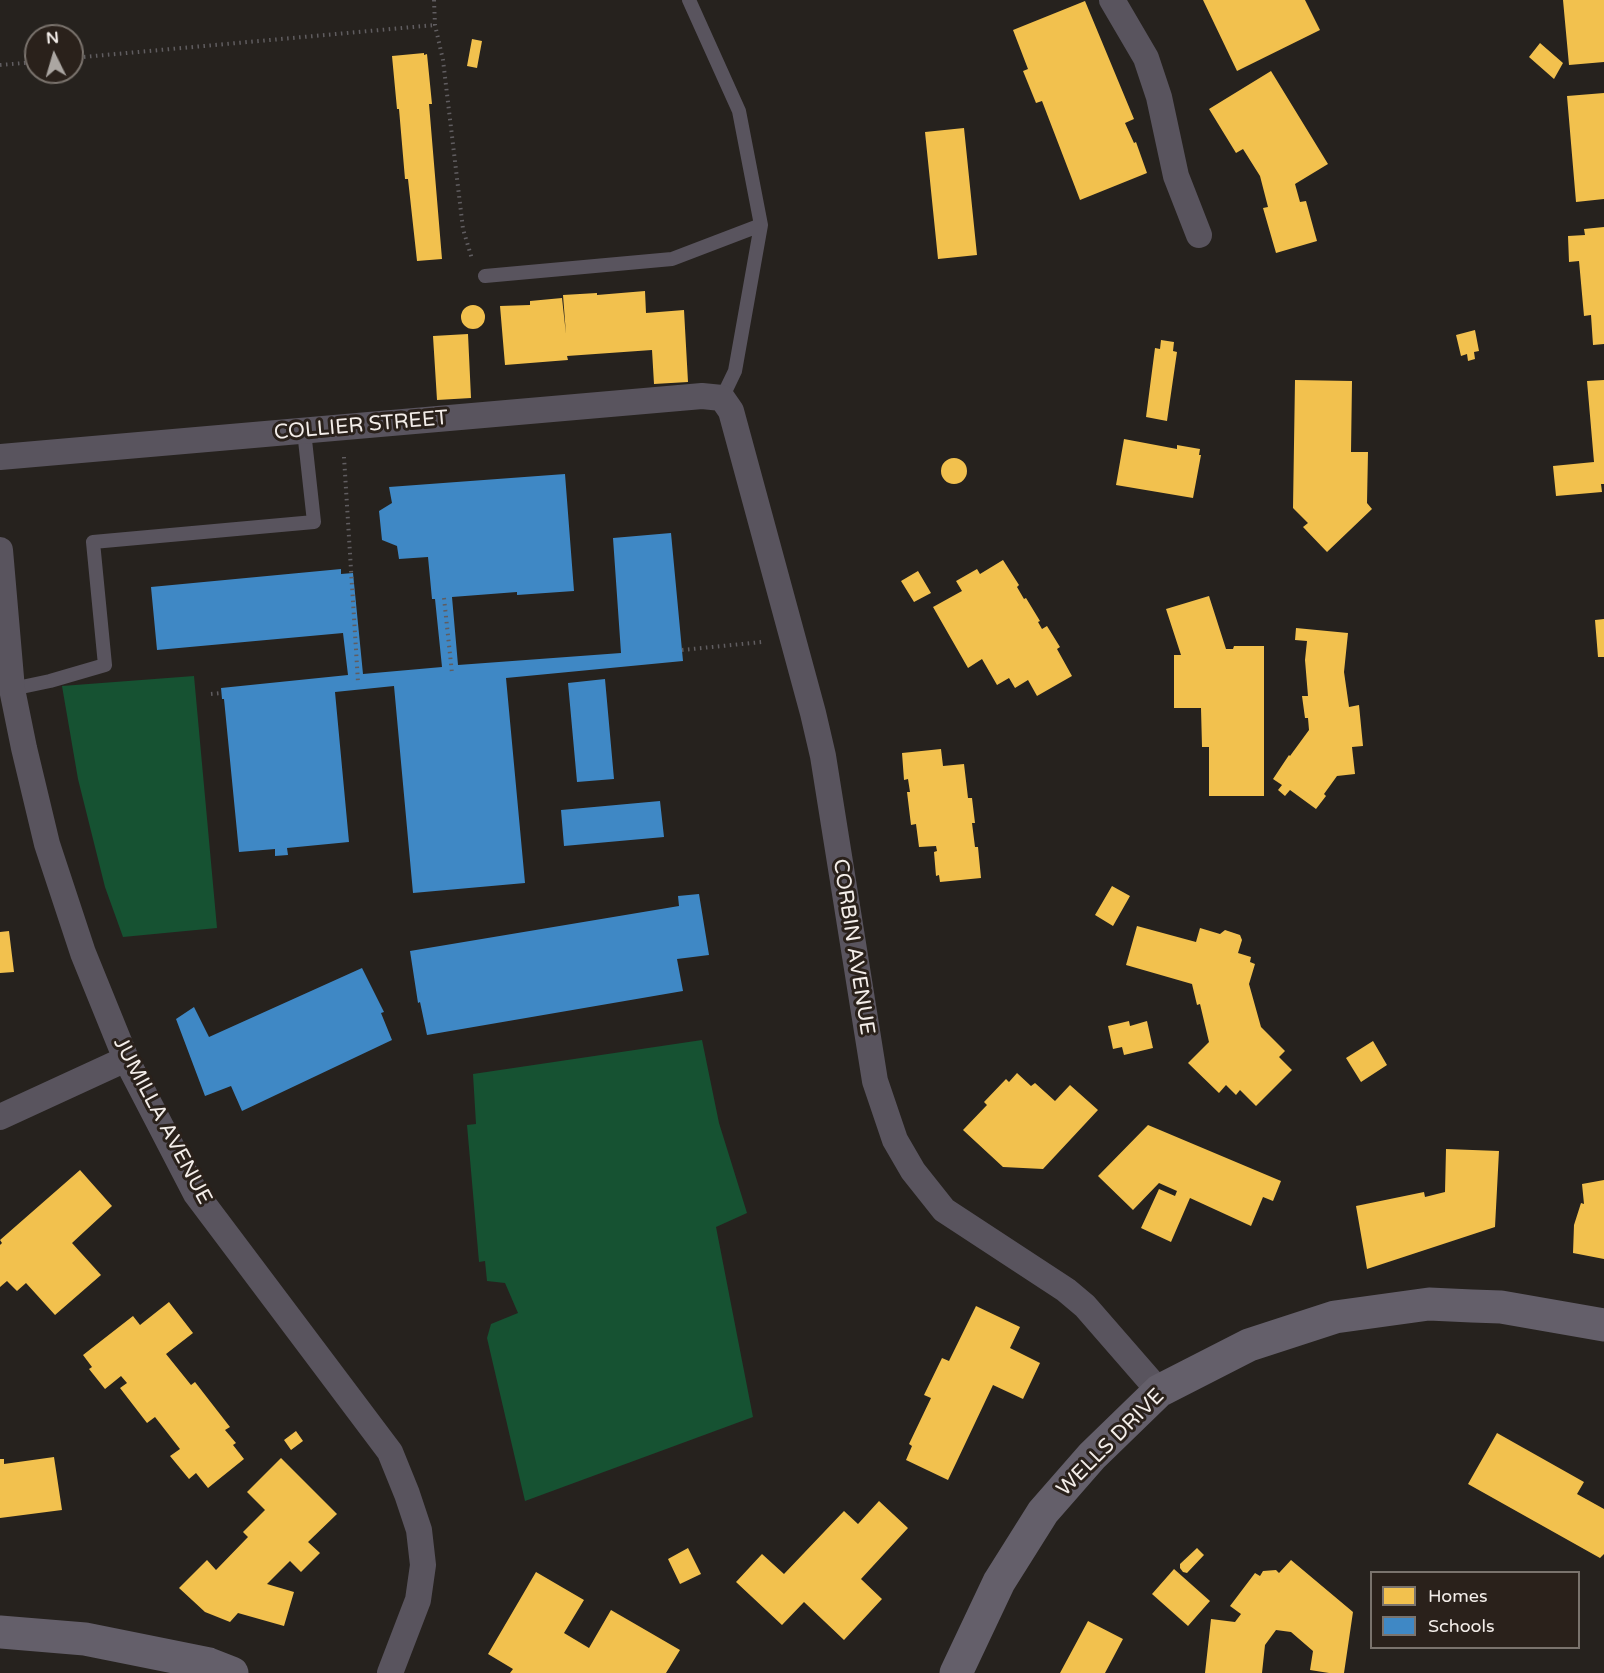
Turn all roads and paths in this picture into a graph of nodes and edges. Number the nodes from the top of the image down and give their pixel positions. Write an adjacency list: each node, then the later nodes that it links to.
1 (434, 0): 4 (path)
2 (689, 0): 8 (lane)
3 (1112, 0): 9 (street)
4 (435, 25): 5 (path); 10 (path)
5 (84, 57)
6 (24, 63): 7 (path)
7 (0, 65)
8 (761, 225): 10 (lane); 11 (lane)
9 (1199, 235)
10 (484, 276)
11 (722, 399): 12 (street, COLLIER STREET); 27 (street, CORBIN AVENUE)
12 (304, 430): 14 (street, COLLIER STREET); 21 (lane)
13 (343, 451): 20 (path)
14 (0, 457)
15 (0, 550): 21 (street, JUMILLA AVENUE)
16 (444, 598): 19 (path)
17 (765, 641): 18 (path)
18 (682, 650)
19 (452, 672)
20 (358, 682)
21 (12, 689): 24 (street, JUMILLA AVENUE)
22 (221, 693): 23 (path)
23 (211, 694)
24 (126, 1059): 25 (street); 30 (street, JUMILLA AVENUE)
25 (0, 1117)
26 (1604, 1325): 27 (main road, WELLS DRIVE)
27 (1159, 1391): 31 (main road, WELLS DRIVE)
28 (0, 1632): 29 (main road)
29 (232, 1673)
30 (390, 1673)
31 (956, 1673)

